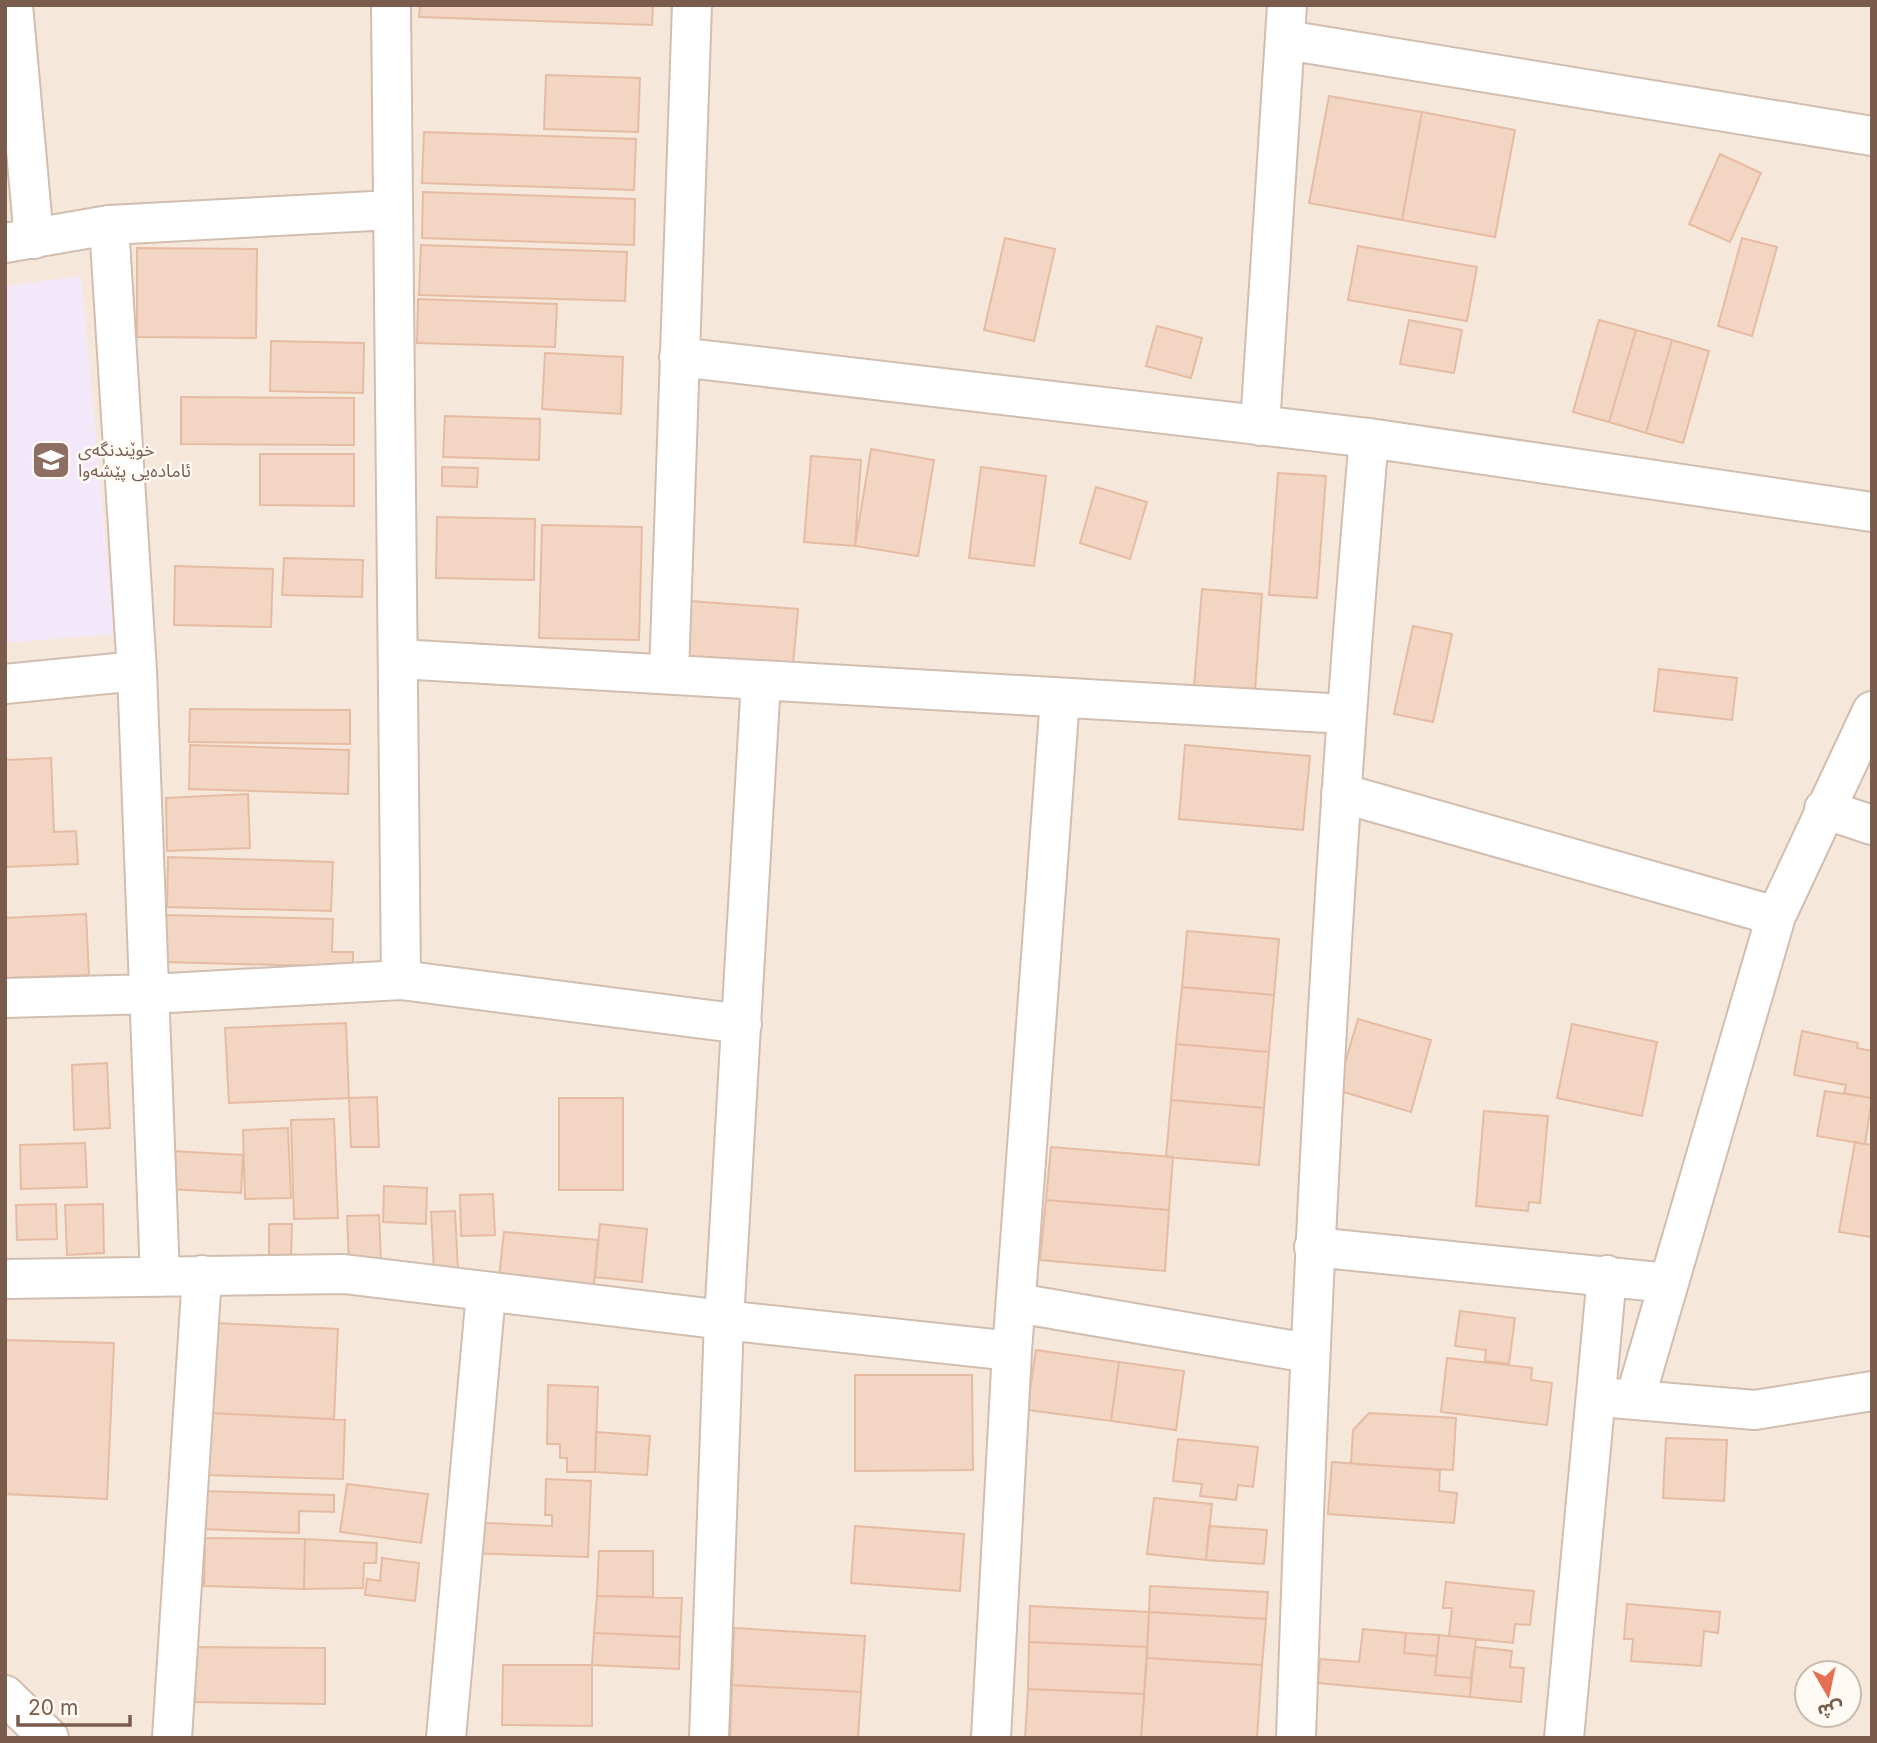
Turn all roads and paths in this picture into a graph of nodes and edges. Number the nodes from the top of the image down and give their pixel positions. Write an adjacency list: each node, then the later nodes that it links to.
1 (13, 5): 8 (street)
2 (391, 5): 6 (street)
3 (692, 5): 9 (street)
4 (1287, 22): 5 (street); 10 (street)
5 (1872, 136)
6 (393, 210): 7 (street); 13 (street)
7 (108, 225): 8 (street); 14 (street)
8 (20, 241)
9 (679, 356): 10 (street); 15 (street)
10 (1259, 426): 11 (street)
11 (1370, 438): 12 (street); 20 (street)
12 (1872, 512)
13 (399, 659): 15 (street); 25 (street)
14 (137, 671): 17 (street); 26 (street)
15 (670, 674): 16 (street)
16 (761, 681): 18 (street); 28 (street)
17 (5, 684)
18 (1060, 698): 20 (street); 36 (street)
19 (1872, 711): 22 (street)
20 (1345, 715): 21 (street)
21 (1341, 793): 24 (street); 29 (street)
22 (1824, 809): 23 (street); 24 (street)
23 (1872, 825)
24 (1776, 916): 34 (street)
25 (401, 980): 26 (street); 28 (street)
26 (151, 994): 27 (street); 32 (street)
27 (5, 998)
28 (742, 1024): 37 (street)
29 (1314, 1247): 31 (street); 39 (street)
30 (202, 1275): 32 (street); 35 (street); 47 (street)
31 (1607, 1275): 34 (street); 40 (street); 42 (street)
32 (160, 1277): 33 (street)
33 (5, 1279)
34 (1668, 1283): 40 (street)
35 (486, 1293): 37 (street); 48 (street)
36 (1017, 1303): 38 (street); 39 (street)
37 (724, 1320): 38 (street); 49 (street)
38 (1012, 1351): 50 (street)
39 (1308, 1353): 51 (street)
40 (1648, 1353): 43 (street); 44 (street)
41 (1872, 1391): 44 (street)
42 (1596, 1397): 43 (street); 52 (street)
43 (1635, 1399): 44 (street)
44 (1674, 1403)
45 (5, 1695): 46 (street)
46 (49, 1738)
47 (172, 1738)
48 (446, 1738)
49 (709, 1738)
50 (991, 1738)
51 (1296, 1738)
52 (1564, 1738)

